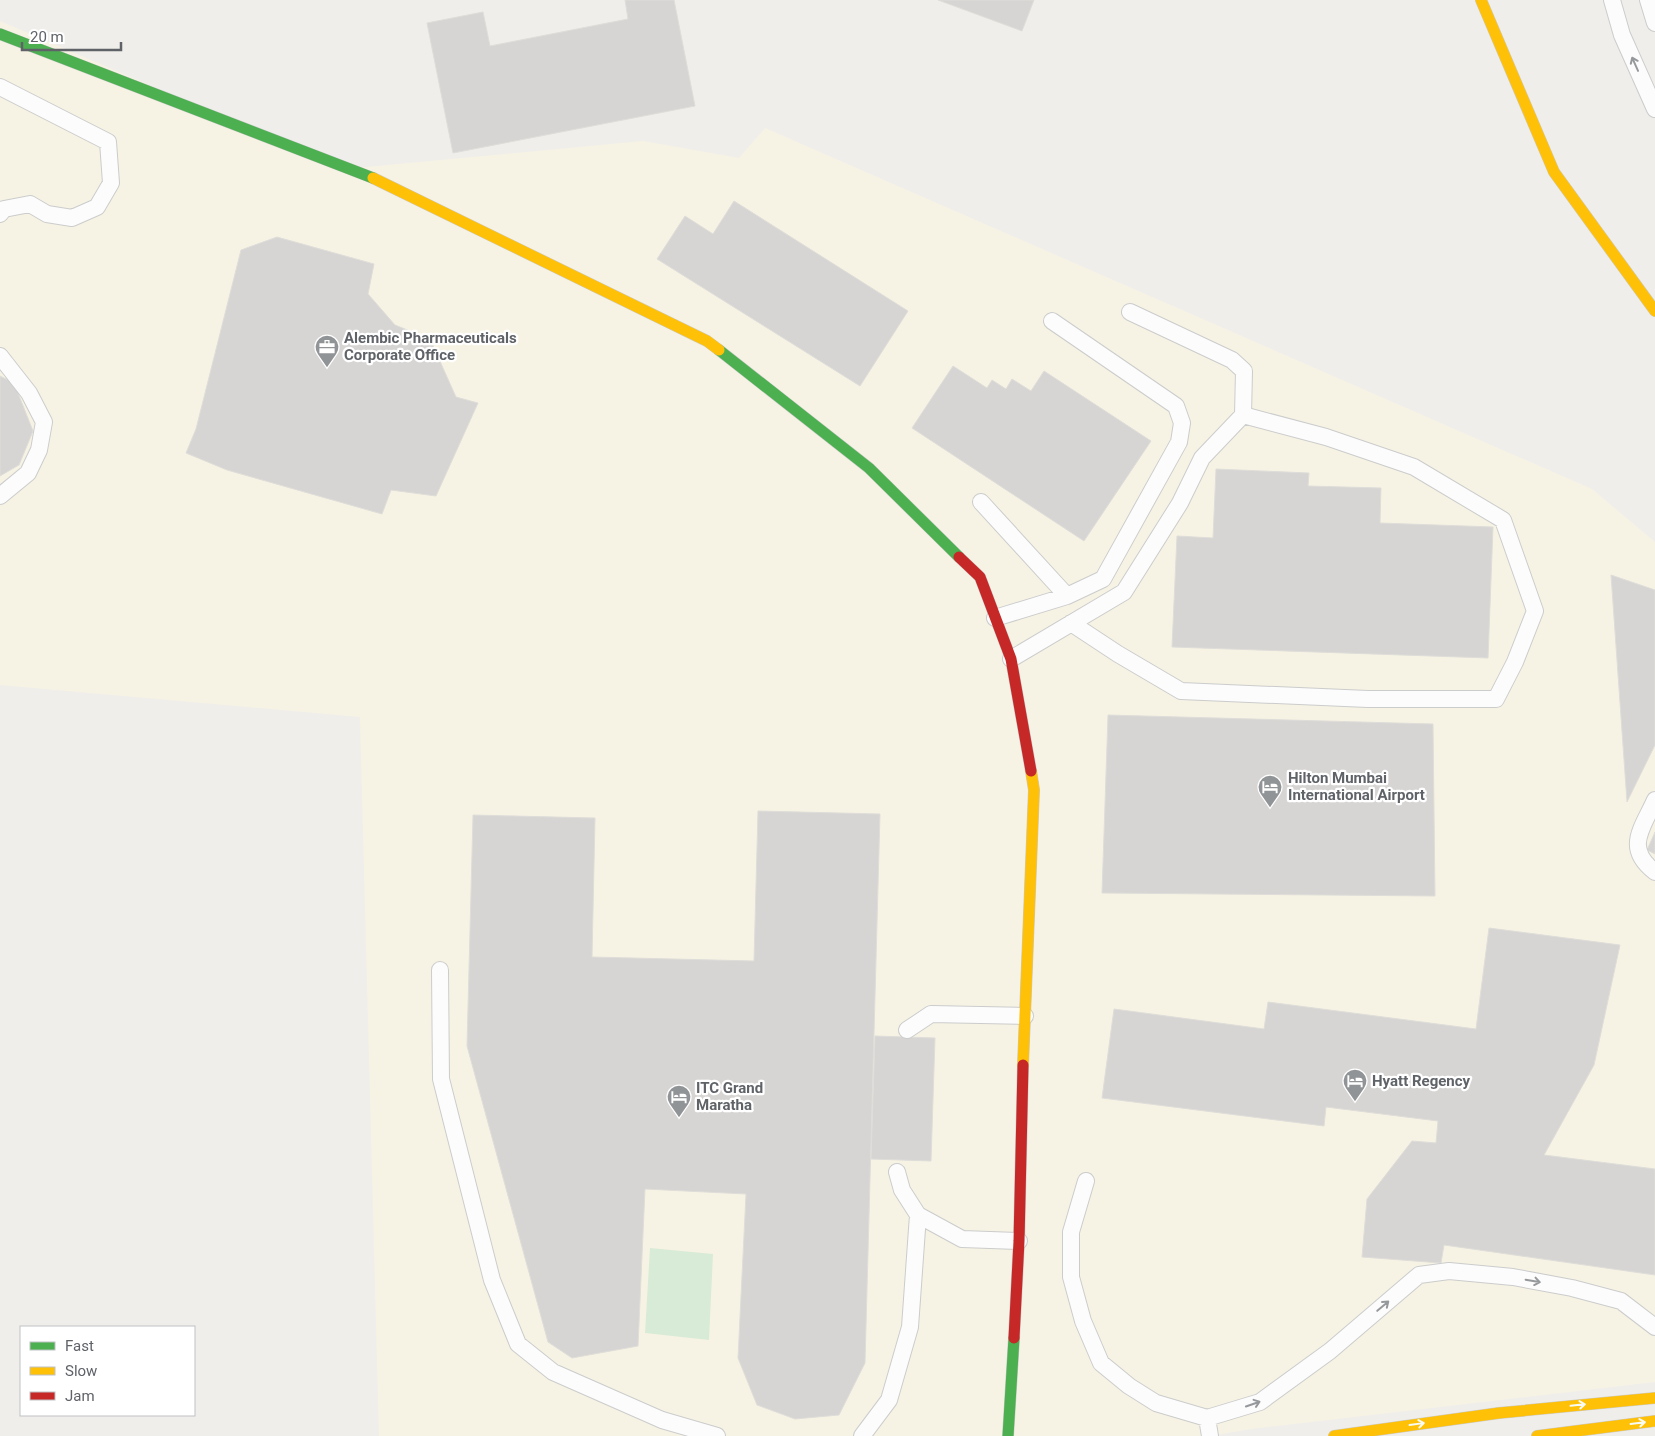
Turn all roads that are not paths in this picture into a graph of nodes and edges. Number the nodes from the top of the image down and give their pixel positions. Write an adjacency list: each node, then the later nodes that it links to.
1 (1481, 0): 9 (street)
2 (1612, 0): 7 (lane, one-way to 2)
3 (1648, 0): 4 (lane)
4 (1655, 23)
5 (0, 34): 17 (street)
6 (0, 87): 8 (lane)
7 (1655, 109)
8 (0, 214)
9 (1655, 311)
10 (1130, 312): 13 (lane)
11 (1052, 322): 16 (lane)
12 (0, 356): 14 (lane)
13 (1243, 415): 18 (lane); 18 (lane)
14 (0, 496)
15 (981, 502): 16 (lane)
16 (1067, 596): 17 (lane)
17 (995, 618): 19 (street)
18 (1071, 623): 19 (lane)
19 (1011, 659): 23 (street)
20 (1655, 800): 21 (lane)
21 (1655, 872)
22 (440, 970): 33 (lane)
23 (1025, 1016): 24 (lane); 28 (street)
24 (908, 1030)
25 (897, 1172): 27 (lane)
26 (1086, 1181): 31 (lane)
27 (918, 1215): 28 (lane); 34 (lane)
28 (1019, 1242): 35 (street)
29 (1655, 1327): 31 (lane, one-way to 29)
30 (1655, 1398): 37 (street, one-way to 30)
31 (1207, 1418): 36 (lane)
32 (1655, 1421): 38 (street, one-way to 32)
33 (717, 1436)
34 (862, 1436)
35 (1008, 1436)
36 (1210, 1436)
37 (1334, 1436)
38 (1537, 1436)

